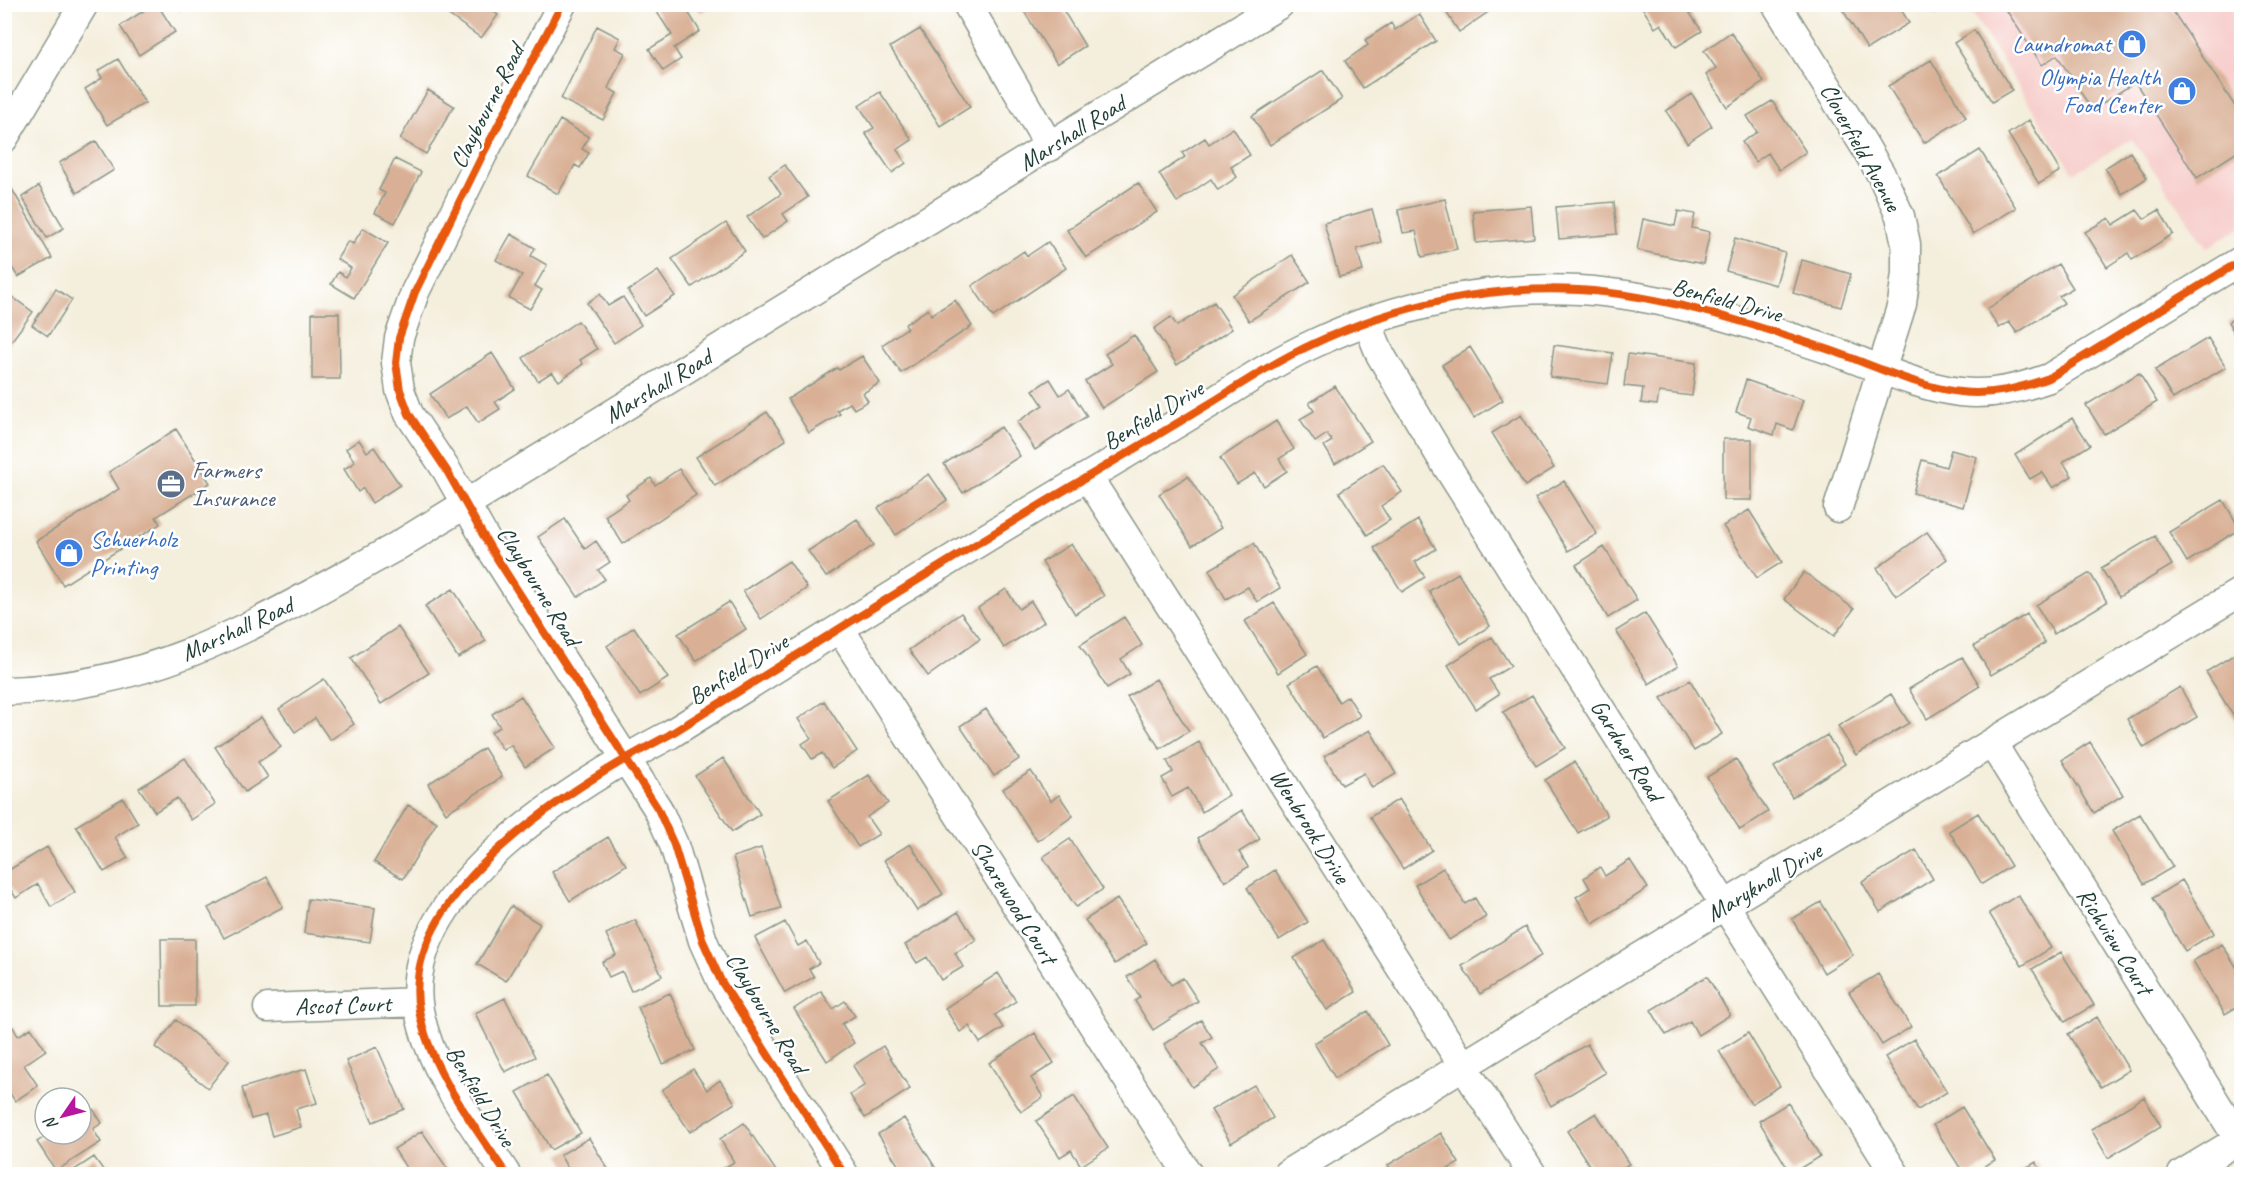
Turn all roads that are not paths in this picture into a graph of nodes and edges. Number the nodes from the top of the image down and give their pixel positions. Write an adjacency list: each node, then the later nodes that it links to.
1 (84, 4): 6 (street)
2 (562, 4): 12 (street, Claybourne Road)
3 (967, 4): 7 (street)
4 (1280, 4): 7 (street, Marshall Road)
5 (1776, 4): 10 (street, Cloverfield Avenue)
6 (4, 138)
7 (1050, 147): 12 (street, Marshall Road)
8 (2241, 260): 10 (street, Benfield Drive)
9 (1367, 322): 10 (street, Benfield Drive); 11 (street, Benfield Drive); 19 (street, Gardner Road)
10 (1882, 369): 13 (street, Cloverfield Avenue)
11 (1088, 477): 15 (street, Benfield Drive); 22 (street, Wenbrook Drive)
12 (465, 504): 16 (street, Marshall Road); 18 (street, Claybourne Road)
13 (1838, 507)
14 (2241, 591): 17 (street, Maryknoll Drive)
15 (840, 628): 18 (street, Benfield Drive); 26 (street, Sharewood Court)
16 (4, 691)
17 (1992, 743): 19 (street, Maryknoll Drive); 23 (street, Richview Court)
18 (626, 758): 20 (street, Benfield Drive); 25 (street, Claybourne Road)
19 (1725, 904): 22 (street, Maryknoll Drive); 29 (street, Gardner Road)
20 (418, 1002): 21 (street, Ascot Court); 24 (street, Benfield Drive)
21 (268, 1008)
22 (1463, 1067): 27 (street, Maryknoll Drive); 28 (street, Wenbrook Drive)
23 (2240, 1139): 30 (street)
24 (506, 1174)
25 (844, 1174)
26 (1188, 1174)
27 (1287, 1174)
28 (1532, 1174)
29 (1895, 1174)
30 (2182, 1174)

